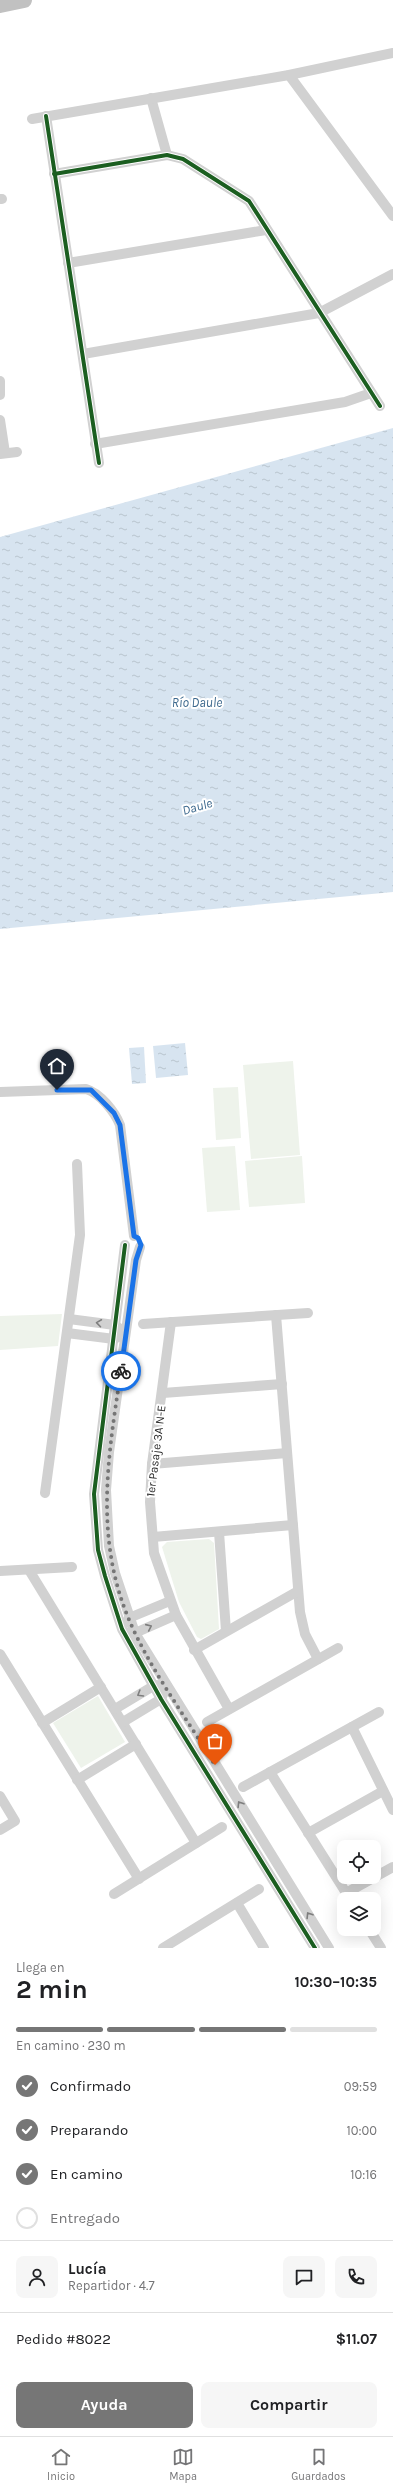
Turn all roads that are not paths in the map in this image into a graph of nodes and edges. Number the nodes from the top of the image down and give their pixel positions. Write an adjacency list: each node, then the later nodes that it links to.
1 (24, 0): 2 (highway)
2 (0, 5)
3 (393, 53): 4 (street)
4 (289, 75): 5 (street); 10 (street)
5 (151, 98): 6 (street); 8 (street)
6 (46, 116): 7 (street); 9 (street)
7 (32, 119)
8 (167, 155): 9 (street); 11 (street)
9 (54, 174): 12 (street)
10 (393, 216)
11 (266, 230): 12 (street); 14 (street)
12 (68, 262): 15 (street)
13 (393, 274): 14 (street)
14 (319, 313): 15 (street); 17 (street)
15 (82, 354): 21 (street)
16 (0, 380): 18 (street)
17 (371, 393): 19 (street); 21 (street)
18 (0, 395)
19 (380, 406)
20 (0, 420): 23 (street)
21 (95, 444): 24 (street)
22 (17, 452): 23 (street)
23 (2, 454)
24 (99, 463)
25 (0, 1092): 27 (street)
26 (77, 1164): 32 (street)
27 (134, 1236): 28 (street); 29 (street)
28 (125, 1245): 29 (street); 35 (street)
29 (140, 1247): 37 (street)
30 (308, 1313): 31 (street)
31 (276, 1315): 33 (street); 39 (street)
32 (69, 1319): 35 (street, one-way to 32); 36 (street)
33 (171, 1322): 34 (street); 40 (street, 1er Pasaje 3A N-E)
34 (143, 1324)
35 (115, 1326): 37 (street); 38 (street)
36 (67, 1333): 38 (street); 43 (street)
37 (126, 1334): 38 (street); 53 (street)
38 (114, 1339): 54 (street)
39 (282, 1384): 40 (street); 41 (street)
40 (163, 1393): 42 (street, 1er Pasaje 3A N-E)
41 (287, 1453): 42 (street); 44 (street)
42 (152, 1464): 46 (street, 1er Pasaje 3A N-E)
43 (45, 1493)
44 (293, 1525): 45 (street); 50 (street)
45 (219, 1532): 46 (street); 55 (street)
46 (153, 1537): 51 (street, 1er Pasaje 3A N-E)
47 (72, 1567): 48 (street)
48 (29, 1570): 49 (street); 63 (street)
49 (0, 1571)
50 (298, 1591): 55 (street); 60 (street)
51 (170, 1601): 52 (street, 1er Pasaje 3A N-E); 53 (street)
52 (176, 1615): 56 (street, one-way to 52); 58 (street, 1er Pasaje 3A N-E)
53 (129, 1618): 54 (street); 56 (street)
54 (122, 1629): 56 (street); 61 (street)
55 (226, 1631): 58 (street)
56 (135, 1633): 62 (street)
57 (338, 1648): 60 (street)
58 (194, 1650): 65 (street, 1er Pasaje 3A N-E)
59 (0, 1654): 70 (street)
60 (318, 1659): 65 (street)
61 (155, 1685): 62 (street); 64 (street); 66 (street, one-way to 66)
62 (166, 1686): 64 (street); 95 (street, one-way to 62)
63 (101, 1687): 66 (street); 70 (street)
64 (161, 1699): 68 (street); 94 (street)
65 (229, 1709): 69 (street)
66 (115, 1710): 68 (street)
67 (379, 1712): 71 (street)
68 (122, 1722): 72 (street)
69 (207, 1722)
70 (42, 1723): 74 (street)
71 (352, 1727): 73 (street); 76 (street)
72 (136, 1744): 74 (street); 82 (street)
73 (270, 1772): 75 (street); 81 (street)
74 (77, 1780): 84 (street)
75 (243, 1787)
76 (383, 1791): 78 (street); 81 (street)
77 (0, 1796): 80 (street)
78 (393, 1810)
79 (222, 1827): 82 (street)
80 (0, 1830)
81 (308, 1833): 86 (street)
82 (196, 1843): 84 (street)
83 (393, 1867): 87 (street)
84 (139, 1879): 88 (street)
85 (259, 1889): 89 (street)
86 (345, 1892)
87 (354, 1892)
88 (114, 1894)
89 (237, 1903): 91 (street); 93 (street)
90 (373, 1936): 96 (street)
91 (179, 1944): 92 (street)
92 (163, 1948)
93 (264, 1948)
94 (315, 1948)
95 (329, 1948)
96 (381, 1948)

